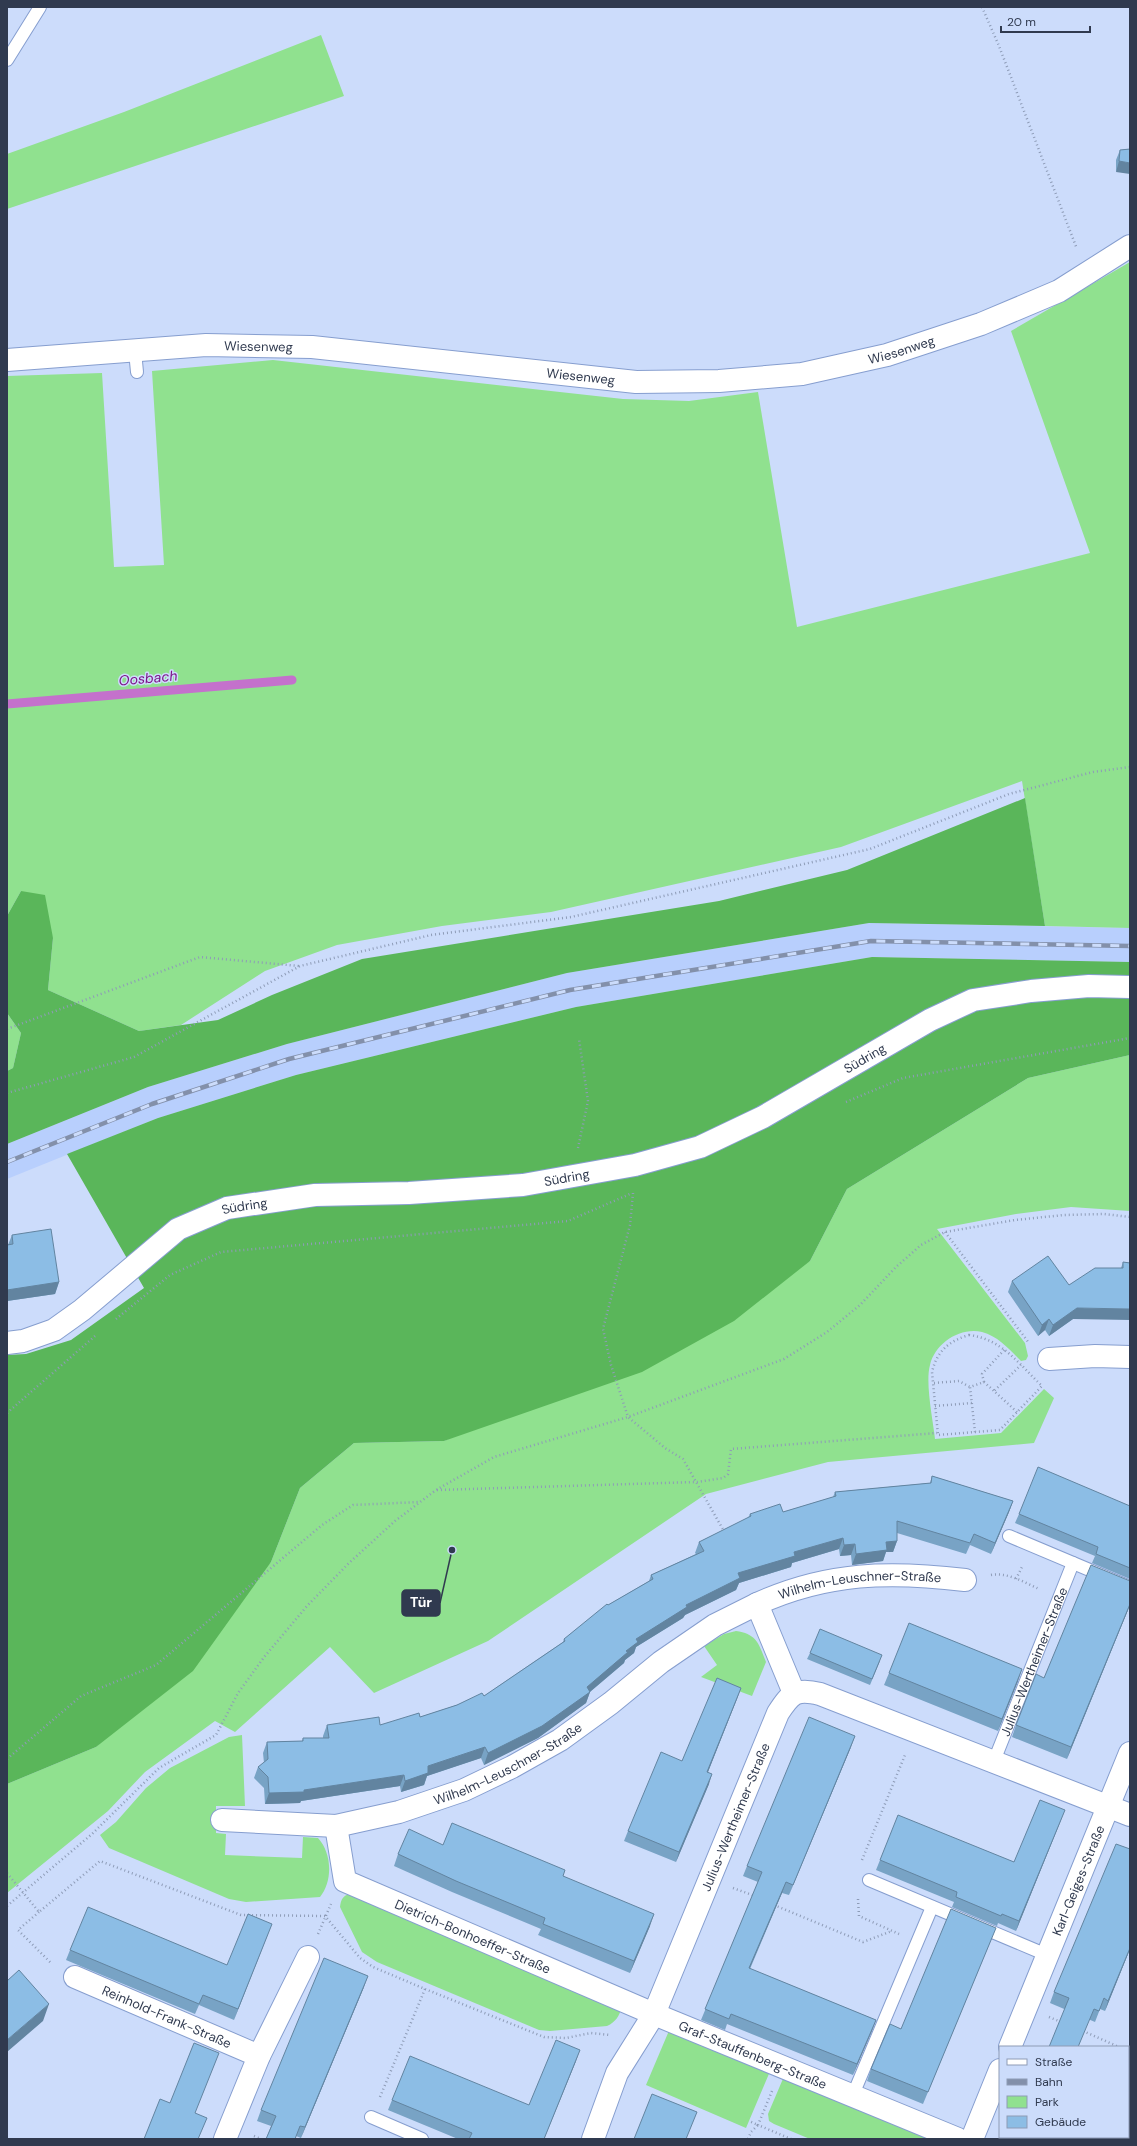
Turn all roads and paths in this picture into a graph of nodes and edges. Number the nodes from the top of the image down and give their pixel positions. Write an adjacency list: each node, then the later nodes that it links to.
1 (40, 7): 3 (lane)
2 (982, 7): 5 (path)
3 (7, 60)
4 (1130, 246): 5 (street, Wiesenweg)
5 (1090, 272): 6 (street, Wiesenweg)
6 (7, 360)
7 (1130, 766): 8 (path)
8 (300, 966): 10 (path); 12 (path)
9 (1130, 987): 13 (street, Südring)
10 (7, 1029)
11 (579, 1039): 14 (path)
12 (7, 1093)
13 (635, 1165): 14 (street, Südring); 29 (path)
14 (572, 1176): 17 (street, Südring)
15 (1130, 1217): 16 (path)
16 (945, 1232): 20 (path); 29 (path)
17 (7, 1344)
18 (1005, 1349): 21 (path); 22 (path); 23 (path)
19 (1130, 1357): 20 (street)
20 (1049, 1359)
21 (1021, 1365): 25 (path); 28 (path)
22 (984, 1382): 24 (path); 25 (path)
23 (934, 1383): 24 (path); 27 (path)
24 (970, 1387): 26 (path)
25 (994, 1391): 28 (path)
26 (972, 1403): 27 (path); 30 (path)
27 (935, 1406): 31 (path)
28 (1017, 1412): 30 (path)
29 (628, 1417): 32 (path); 33 (path)
30 (975, 1432): 31 (path)
31 (937, 1433): 32 (path)
32 (697, 1482): 33 (path); 35 (path)
33 (436, 1490): 34 (path)
34 (421, 1502): 45 (path); 57 (path)
35 (726, 1535)
36 (1009, 1536): 37 (lane)
37 (1073, 1563): 39 (lane); 40 (lane, Julius-Wertheimer-Straße)
38 (965, 1580): 40 (path); 41 (street, Wilhelm-Leuschner-Straße)
39 (1130, 1587)
40 (1059, 1599): 46 (lane, Julius-Wertheimer-Straße)
41 (757, 1604): 42 (street); 50 (street, Wilhelm-Leuschner-Straße)
42 (794, 1693): 43 (street); 52 (street, Julius-Wertheimer-Straße)
43 (915, 1730): 46 (street); 51 (path)
44 (1130, 1753): 47 (street, Karl-Geiges-Straße)
45 (7, 1759)
46 (994, 1761): 47 (street)
47 (1109, 1806): 48 (street); 62 (street, Karl-Geiges-Straße)
48 (1130, 1815)
49 (222, 1820): 50 (street, Wilhelm-Leuschner-Straße)
50 (336, 1826): 54 (street)
51 (856, 1874): 53 (path); 60 (path)
52 (711, 1878): 55 (path); 67 (street, Julius-Wertheimer-Straße)
53 (869, 1880): 58 (lane)
54 (345, 1881): 63 (path); 67 (street, Dietrich-Bonhoeffer-Straße)
55 (762, 1899)
56 (769, 1902): 60 (path)
57 (7, 1906)
58 (932, 1907): 61 (lane); 62 (lane)
59 (39, 1912): 64 (path)
60 (892, 1931): 61 (path)
61 (917, 1942): 75 (lane)
62 (1047, 1954): 66 (street, Karl-Geiges-Straße)
63 (308, 1957): 72 (street)
64 (75, 1977): 72 (street, Reinhold-Frank-Straße)
65 (425, 1988): 76 (path)
66 (1026, 2007): 68 (path); 70 (street, Karl-Geiges-Straße)
67 (654, 2014): 73 (street, Graf-Stauffenberg-Straße); 81 (street, Julius-Wertheimer-Straße)
68 (1062, 2022)
69 (1076, 2029): 71 (path)
70 (1010, 2046)
71 (1117, 2046)
72 (259, 2056): 79 (street)
73 (782, 2067): 75 (street, Graf-Stauffenberg-Straße); 78 (path)
74 (999, 2072): 85 (street)
75 (852, 2097): 84 (street, Graf-Stauffenberg-Straße)
76 (371, 2117): 80 (lane)
77 (749, 2121): 78 (path)
78 (758, 2125): 82 (path); 83 (path)
79 (225, 2139)
80 (422, 2139)
81 (593, 2139)
82 (748, 2139)
83 (791, 2139)
84 (958, 2139)
85 (972, 2139)

